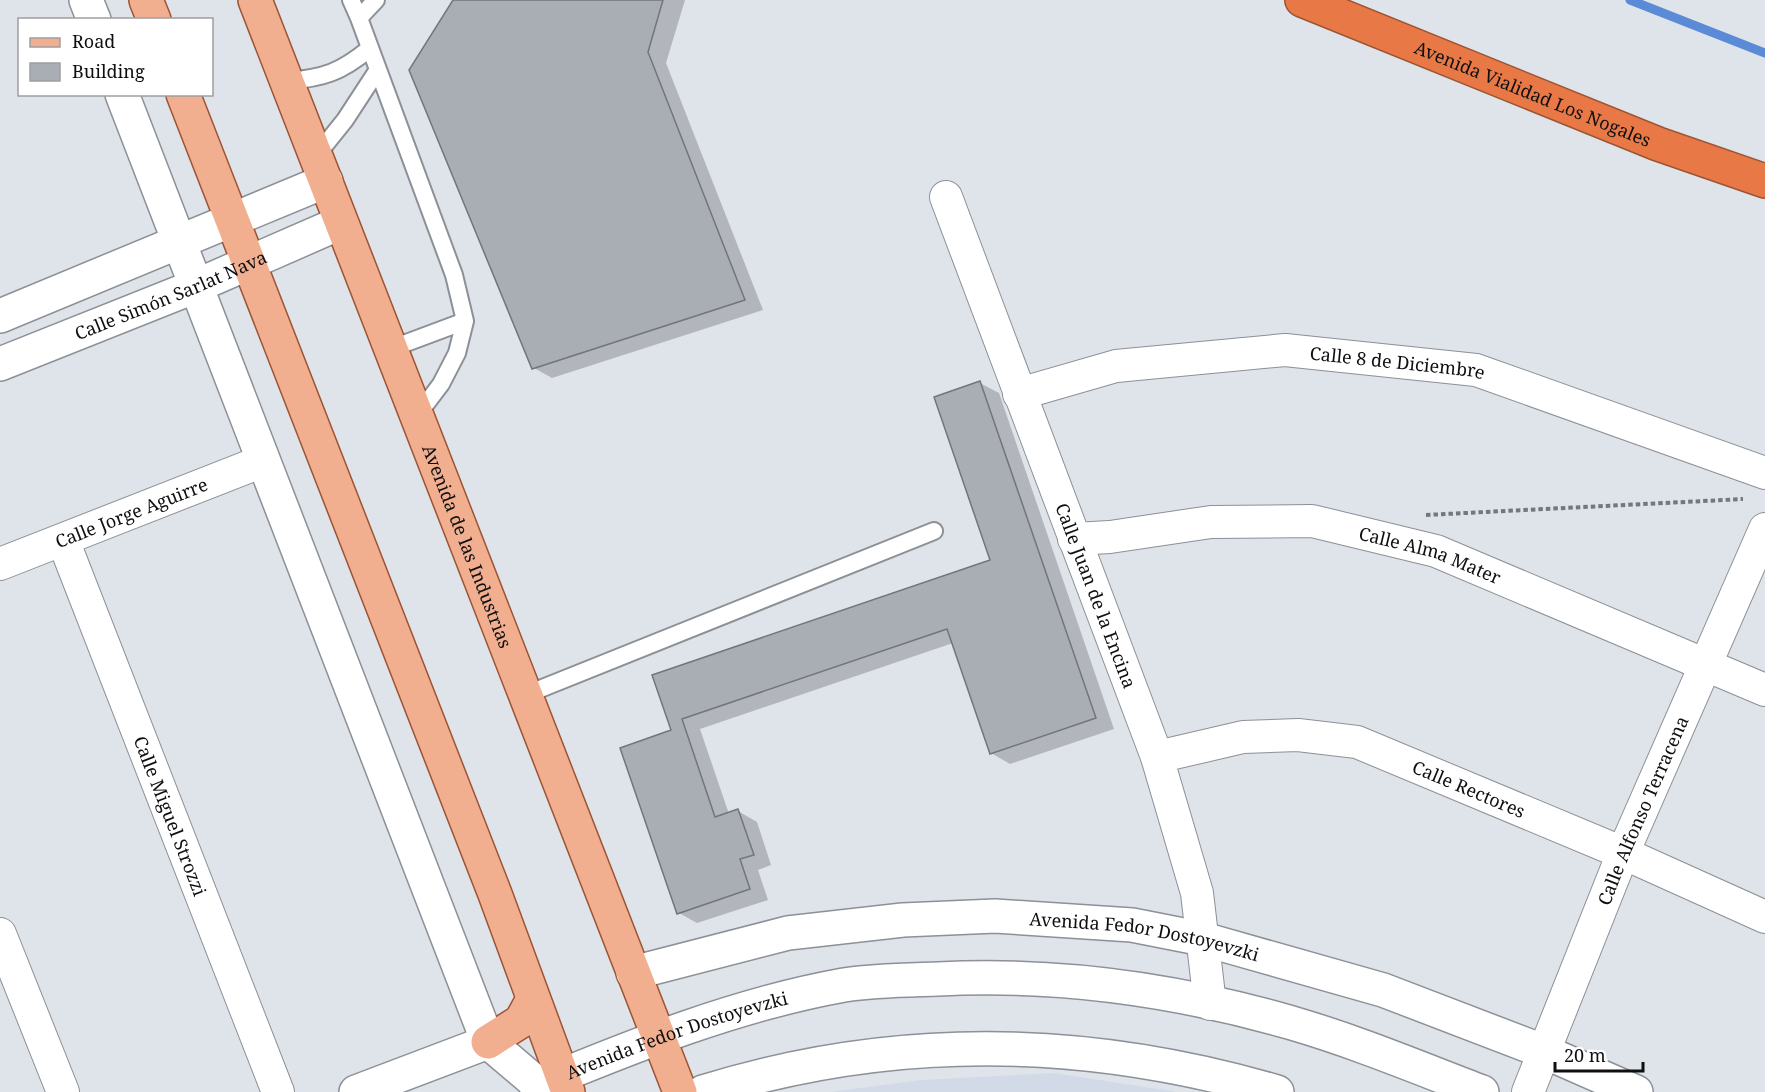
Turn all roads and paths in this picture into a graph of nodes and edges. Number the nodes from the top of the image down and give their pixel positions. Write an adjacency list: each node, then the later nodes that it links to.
1 (86, 0): 7 (street)
2 (146, 0): 8 (main road)
3 (255, 0): 12 (main road, Avenida de las Industrias)
4 (351, 0): 9 (lane)
5 (376, 0): 9 (lane)
6 (1302, 0): 16 (highway, Avenida Vialidad Los Nogales)
7 (93, 18)
8 (153, 18)
9 (359, 18): 10 (lane)
10 (369, 49): 11 (lane); 12 (lane)
11 (377, 71): 15 (lane); 24 (lane)
12 (287, 81): 15 (main road, Avenida de las Industrias)
13 (123, 96): 20 (street)
14 (184, 96): 18 (main road)
15 (321, 168): 18 (street); 19 (main road, Avenida de las Industrias)
16 (1765, 181)
17 (946, 197): 27 (street, Calle Juan de la Encina)
18 (231, 218): 20 (street); 21 (main road)
19 (340, 223): 21 (street, Calle Simón Sarlat Nava); 25 (main road, Avenida de las Industrias)
20 (178, 241): 22 (street); 23 (street)
21 (250, 262): 22 (street, Calle Simón Sarlat Nava); 46 (main road)
22 (196, 286): 26 (street, Calle Simón Sarlat Nava); 29 (street)
23 (0, 316)
24 (465, 321): 25 (lane); 28 (lane)
25 (390, 349): 28 (main road, Avenida de las Industrias)
26 (0, 364)
27 (1019, 394): 30 (street, Calle 8 de Diciembre); 34 (street, Calle Juan de la Encina)
28 (416, 417): 39 (main road, Avenida de las Industrias)
29 (263, 461): 35 (street, Calle Jorge Aguirre); 49 (street)
30 (1759, 485): 31 (path)
31 (1419, 515)
32 (1765, 530): 37 (street, Calle Alfonso Terracena)
33 (934, 531): 39 (lane)
34 (1074, 539): 37 (street, Calle Alma Mater); 40 (street, Calle Juan de la Encina)
35 (63, 540): 36 (street, Calle Jorge Aguirre); 53 (street, Calle Miguel Strozzi)
36 (0, 564)
37 (1706, 665): 38 (street, Calle Alma Mater); 41 (street, Calle Alfonso Terracena)
38 (1765, 690)
39 (525, 695): 45 (main road, Avenida de las Industrias)
40 (1157, 757): 41 (street, Calle Rectores); 44 (street, Calle Juan de la Encina)
41 (1623, 853): 42 (street, Calle Rectores); 50 (street, Calle Alfonso Terracena)
42 (1765, 917)
43 (0, 934): 52 (street)
44 (1203, 939): 45 (street, Avenida Fedor Dostoyevzki); 47 (street, Calle Juan de la Encina); 50 (street, Avenida Fedor Dostoyevzki)
45 (633, 973): 48 (main road, Avenida de las Industrias)
46 (533, 999): 49 (main road); 51 (main road)
47 (1210, 1004): 48 (street, Avenida Fedor Dostoyevzki); 58 (street, Avenida Fedor Dostoyevzki)
48 (658, 1037): 51 (street, Avenida Fedor Dostoyevzki); 55 (main road, Avenida de las Industrias)
49 (488, 1042): 51 (street); 54 (street)
50 (1545, 1052): 59 (street, Calle Alfonso Terracena); 60 (street, Avenida Fedor Dostoyevzki)
51 (547, 1087)
52 (63, 1092)
53 (278, 1092)
54 (356, 1092)
55 (680, 1092)
56 (703, 1092): 57 (street)
57 (1277, 1092)
58 (1482, 1092)
59 (1528, 1092)
60 (1636, 1092)

